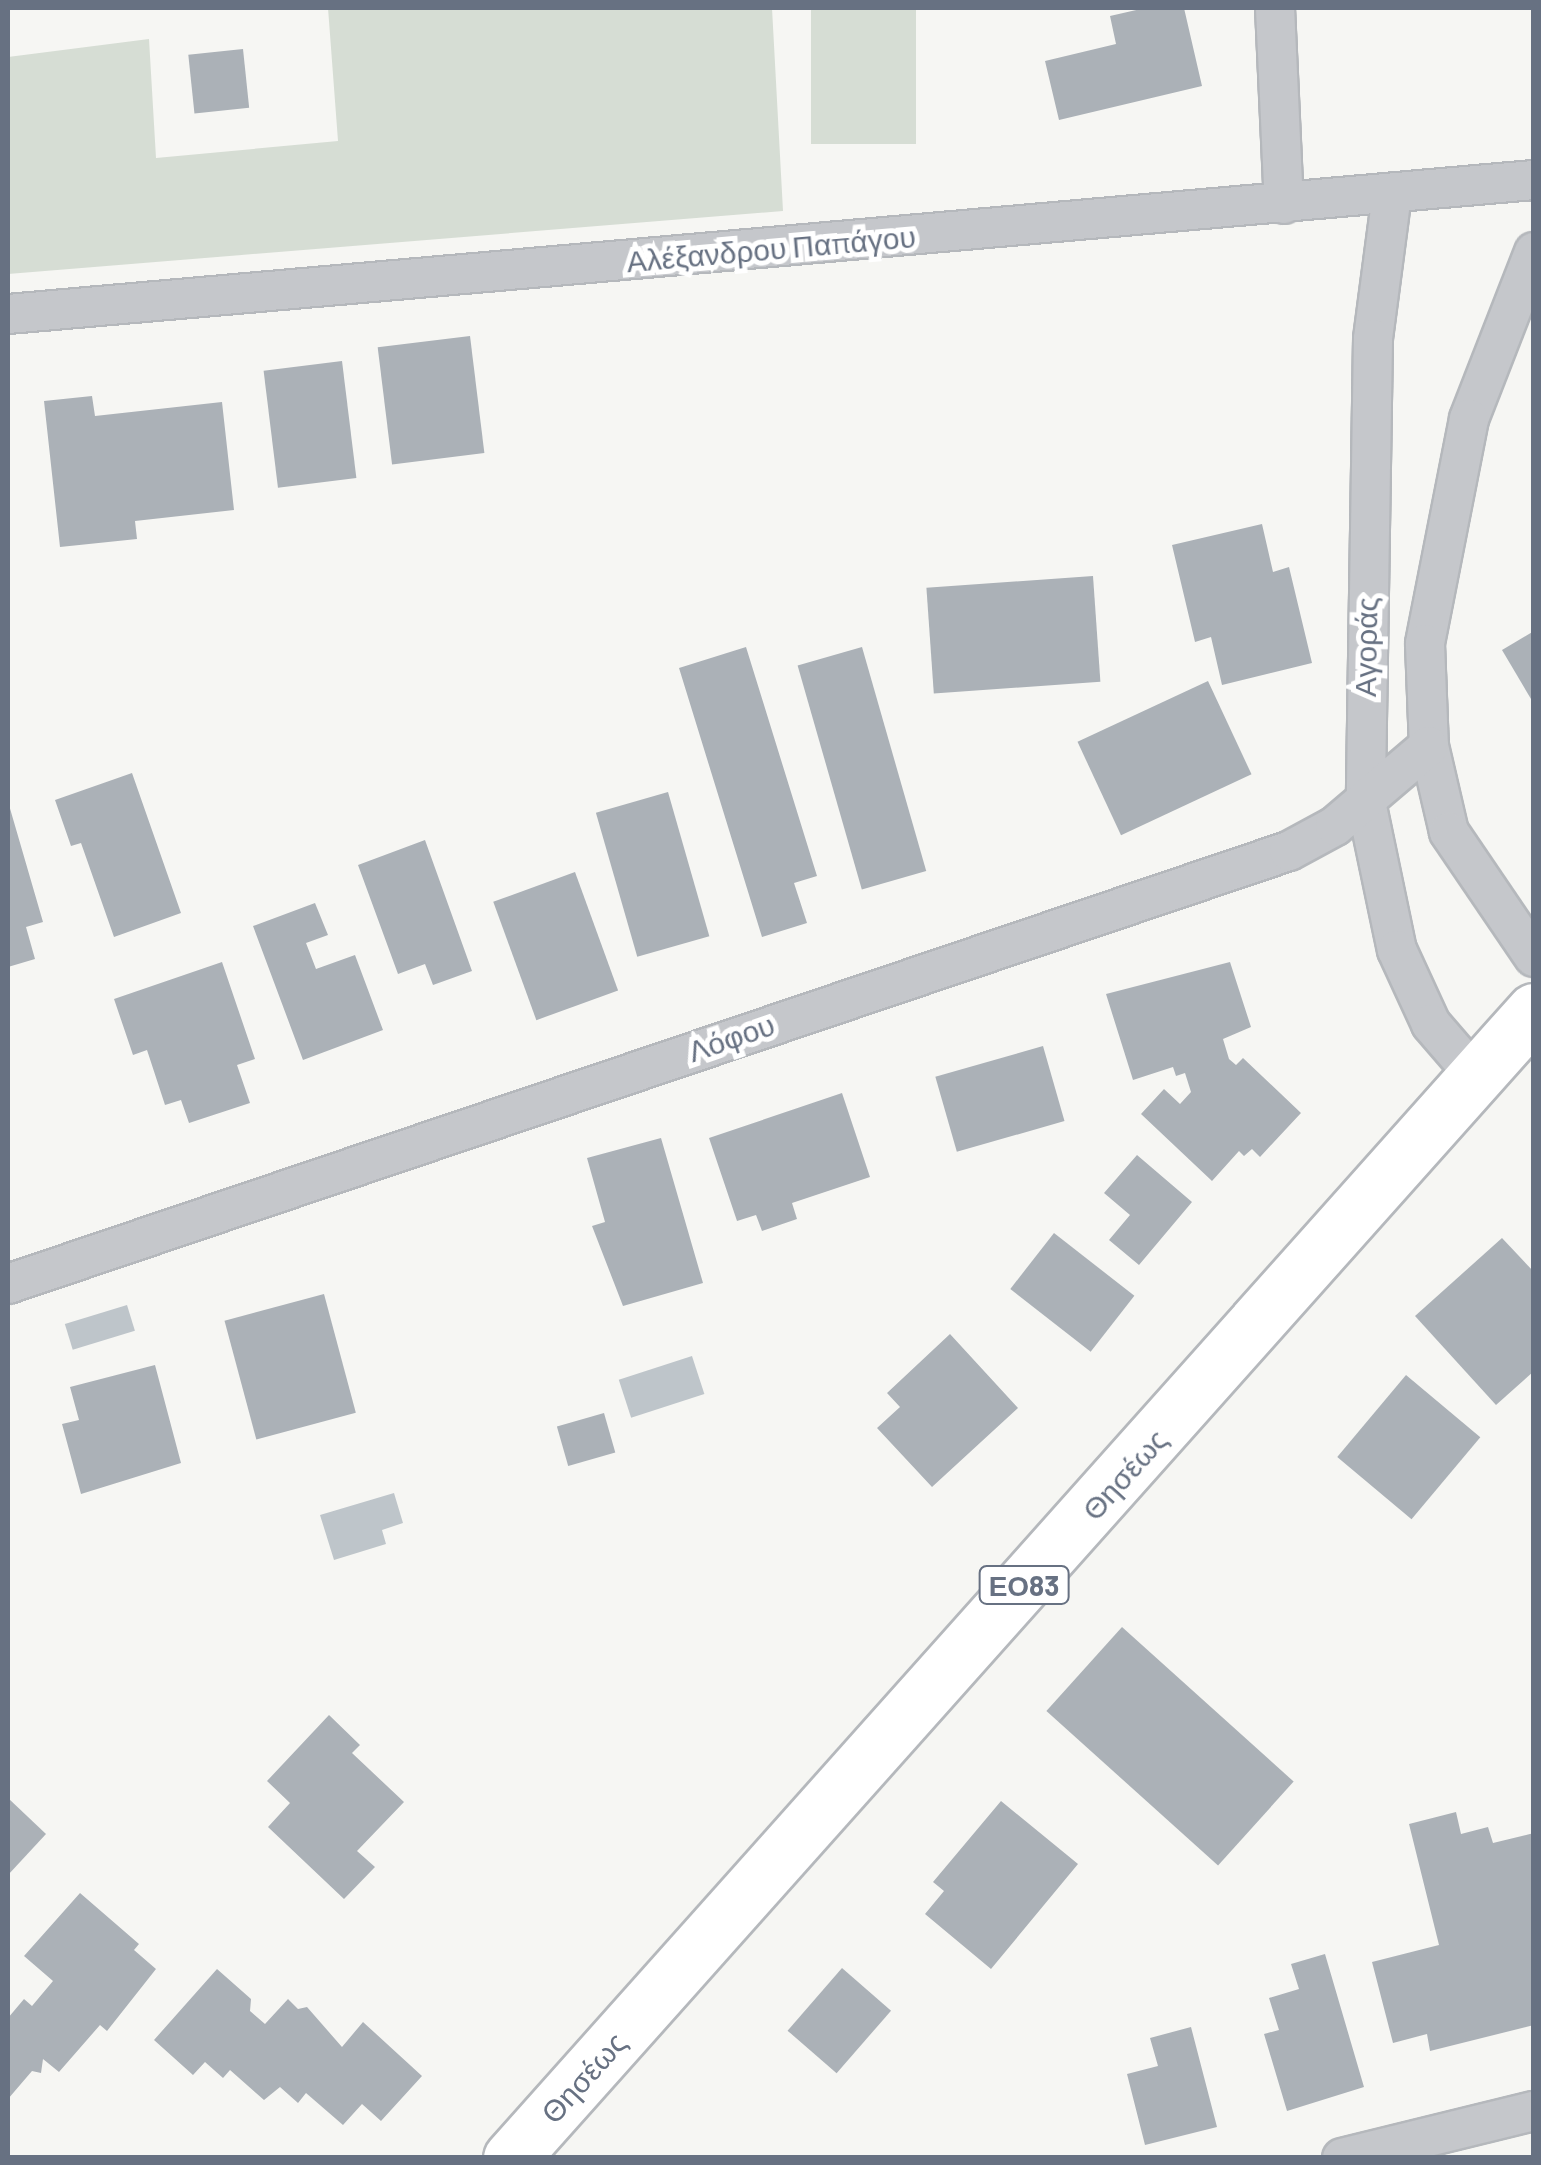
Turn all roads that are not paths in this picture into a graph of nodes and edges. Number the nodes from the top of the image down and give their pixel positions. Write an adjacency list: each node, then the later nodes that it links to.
1 (1276, 8): 4 (street)
2 (1534, 180): 3 (street, Αλέξανδρου Παπάγου)
3 (1392, 194): 4 (street, Αλέξανδρου Παπάγου); 8 (street, Αγοράς)
4 (1284, 204): 6 (street, Αλέξανδρου Παπάγου)
5 (1534, 252): 7 (street, Αγοράς)
6 (8, 314)
7 (1429, 746): 8 (street, Λόφου); 9 (street, Αγοράς)
8 (1366, 802): 11 (street, Αγοράς); 12 (street, Λόφου)
9 (1534, 957)
10 (1534, 1011): 11 (main road, Θησέως / ΕΟ83)
11 (1474, 1076): 14 (main road, Θησέως / ΕΟ83)
12 (8, 1284)
13 (1534, 2111): 15 (street)
14 (511, 2158)
15 (1342, 2158)

